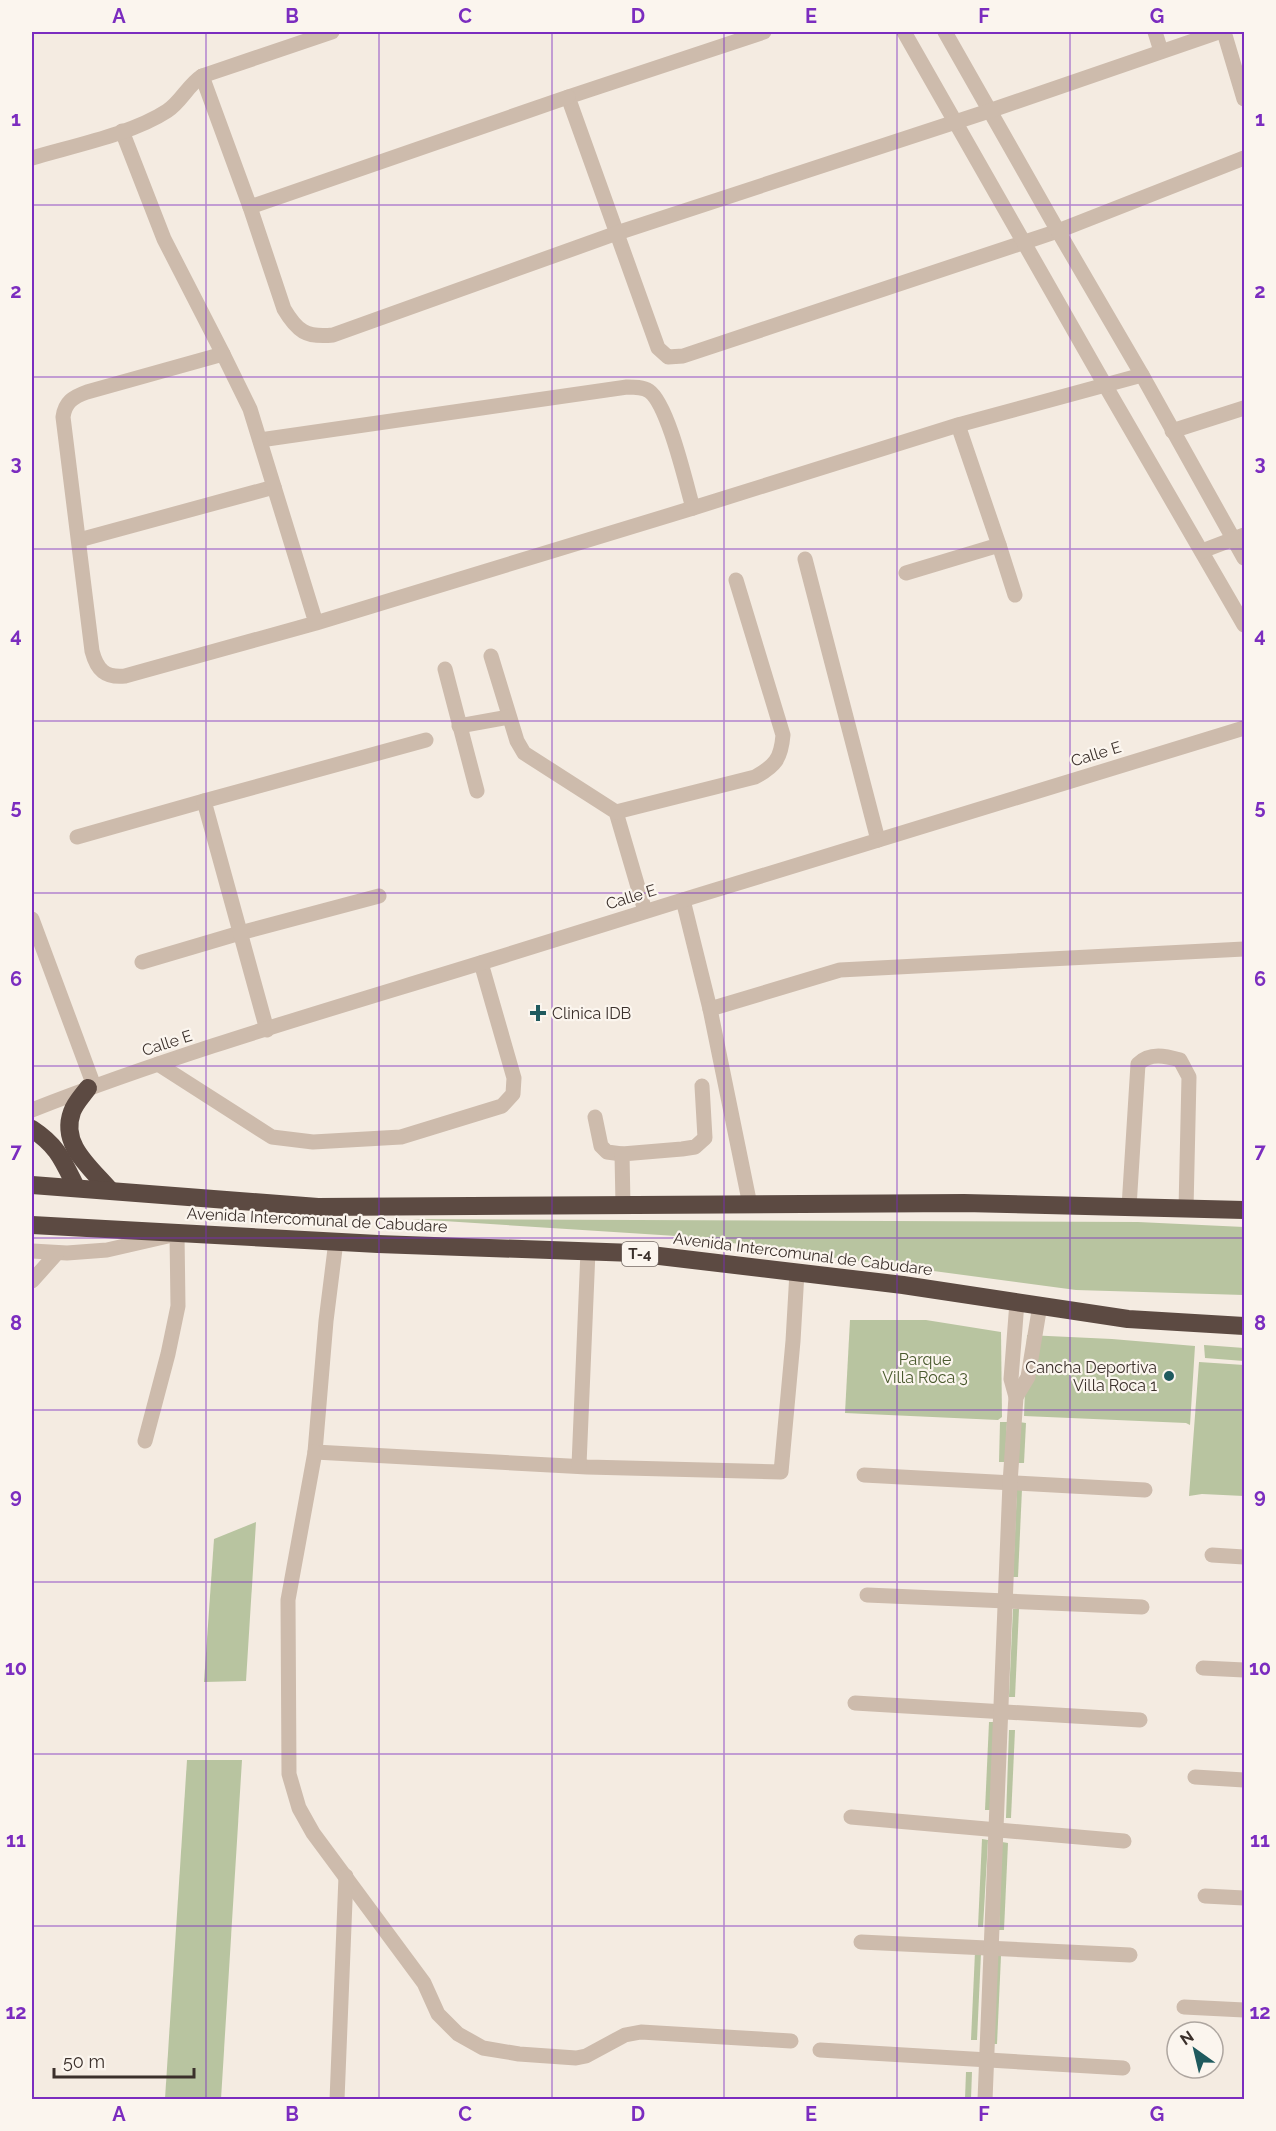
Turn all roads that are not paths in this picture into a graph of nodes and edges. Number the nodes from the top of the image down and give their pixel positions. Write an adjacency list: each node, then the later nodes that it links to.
1 (332, 32): 9 (street)
2 (764, 32): 10 (street)
3 (904, 32): 13 (street)
4 (945, 32): 12 (street)
5 (1155, 32): 8 (street)
6 (1219, 32): 8 (street)
7 (1224, 32): 11 (street)
8 (1161, 51): 12 (street)
9 (202, 76): 14 (street); 17 (street)
10 (568, 97): 17 (street); 19 (street)
11 (1245, 99)
12 (989, 111): 13 (street); 18 (street)
13 (956, 121): 19 (street); 20 (street)
14 (122, 131): 15 (street); 21 (street)
15 (32, 158)
16 (1245, 158): 18 (street)
17 (250, 207): 19 (street)
18 (1058, 231): 20 (street); 22 (street)
19 (617, 233): 20 (street)
20 (1024, 242): 23 (street)
21 (223, 354): 27 (street); 31 (street)
22 (1142, 375): 23 (street); 26 (street)
23 (1105, 385): 25 (street); 33 (street)
24 (1245, 408): 26 (street)
25 (958, 425): 29 (street); 32 (street)
26 (1172, 431): 30 (street)
27 (261, 440): 28 (street); 29 (street)
28 (274, 487): 31 (street); 39 (street)
29 (693, 508): 39 (street)
30 (1239, 537): 33 (street); 34 (street)
31 (79, 540): 39 (street)
32 (999, 545): 36 (street); 38 (street)
33 (1202, 551): 40 (street)
34 (1245, 558)
35 (805, 559): 51 (street)
36 (906, 573)
37 (736, 580): 49 (street)
38 (1015, 596)
39 (316, 623)
40 (1245, 625)
41 (491, 656): 43 (street)
42 (445, 669): 44 (street)
43 (509, 717): 44 (street); 49 (street)
44 (459, 726): 47 (street)
45 (1245, 728): 51 (street, Calle E)
46 (426, 740): 48 (street)
47 (477, 791)
48 (204, 801): 50 (street); 56 (street)
49 (616, 812): 54 (street)
50 (77, 837)
51 (878, 840): 53 (street, Calle E)
52 (380, 896): 56 (street)
53 (682, 900): 54 (street, Calle E); 60 (street)
54 (645, 911): 59 (street, Calle E)
55 (32, 919): 64 (street)
56 (240, 933): 58 (street); 61 (street)
57 (1245, 949): 60 (street)
58 (142, 962)
59 (481, 963): 61 (street, Calle E); 62 (street)
60 (710, 1009): 72 (street)
61 (267, 1030): 62 (street, Calle E)
62 (158, 1064): 64 (street, Calle E)
63 (702, 1086): 68 (street)
64 (91, 1087): 65 (street, Calle E); 71 (highway)
65 (32, 1110)
66 (595, 1117): 68 (street)
67 (32, 1129): 70 (highway)
68 (622, 1154): 73 (street)
69 (32, 1185): 70 (highway, Avenida Intercomunal de Cabudare)
70 (76, 1187): 71 (highway, Avenida Intercomunal de Cabudare)
71 (109, 1190): 73 (highway, Avenida Intercomunal de Cabudare)
72 (750, 1204): 73 (highway, Avenida Intercomunal de Cabudare); 74 (highway, Avenida Intercomunal de Cabudare)
73 (623, 1205)
74 (1129, 1207): 75 (highway, Avenida Intercomunal de Cabudare); 75 (street)
75 (1186, 1209): 76 (highway, Avenida Intercomunal de Cabudare)
76 (1245, 1210)
77 (32, 1225): 78 (highway, Avenida Intercomunal de Cabudare / T-4)
78 (179, 1234): 79 (highway, Avenida Intercomunal de Cabudare / T-4); 82 (street); 89 (street)
79 (336, 1242): 81 (highway, Avenida Intercomunal de Cabudare / T-4); 90 (street)
80 (32, 1251): 82 (street)
81 (588, 1251): 83 (highway, Avenida Intercomunal de Cabudare / T-4); 91 (street)
82 (57, 1253): 84 (street)
83 (797, 1272): 85 (highway, Avenida Intercomunal de Cabudare / T-4); 91 (street)
84 (32, 1281)
85 (1017, 1302): 86 (highway, Avenida Intercomunal de Cabudare / T-4); 88 (street)
86 (1040, 1305): 87 (highway, Avenida Intercomunal de Cabudare / T-4); 88 (street)
87 (1245, 1326)
88 (1016, 1397): 93 (street)
89 (145, 1441)
90 (315, 1452): 91 (street); 110 (street)
91 (579, 1466)
92 (864, 1475): 93 (street)
93 (1010, 1483): 94 (street); 98 (street)
94 (1145, 1490)
95 (1212, 1555): 96 (street)
96 (1245, 1557)
97 (867, 1595): 98 (street)
98 (1005, 1601): 99 (street); 103 (street)
99 (1142, 1607)
100 (1203, 1668): 101 (street)
101 (1245, 1670)
102 (855, 1703): 103 (street)
103 (1000, 1711): 104 (street); 108 (street)
104 (1140, 1720)
105 (1195, 1777): 106 (street)
106 (1245, 1780)
107 (850, 1818): 108 (street)
108 (995, 1830): 109 (street); 114 (street)
109 (1124, 1841)
110 (346, 1876): 118 (street); 122 (street)
111 (1205, 1896): 112 (street)
112 (1245, 1898)
113 (861, 1942): 114 (street)
114 (990, 1948): 115 (street); 120 (street)
115 (1130, 1955)
116 (1184, 2007): 117 (street)
117 (1245, 2010)
118 (791, 2041)
119 (820, 2050): 120 (street)
120 (987, 2062): 121 (street); 123 (street)
121 (1123, 2068)
122 (336, 2100)
123 (985, 2100)

